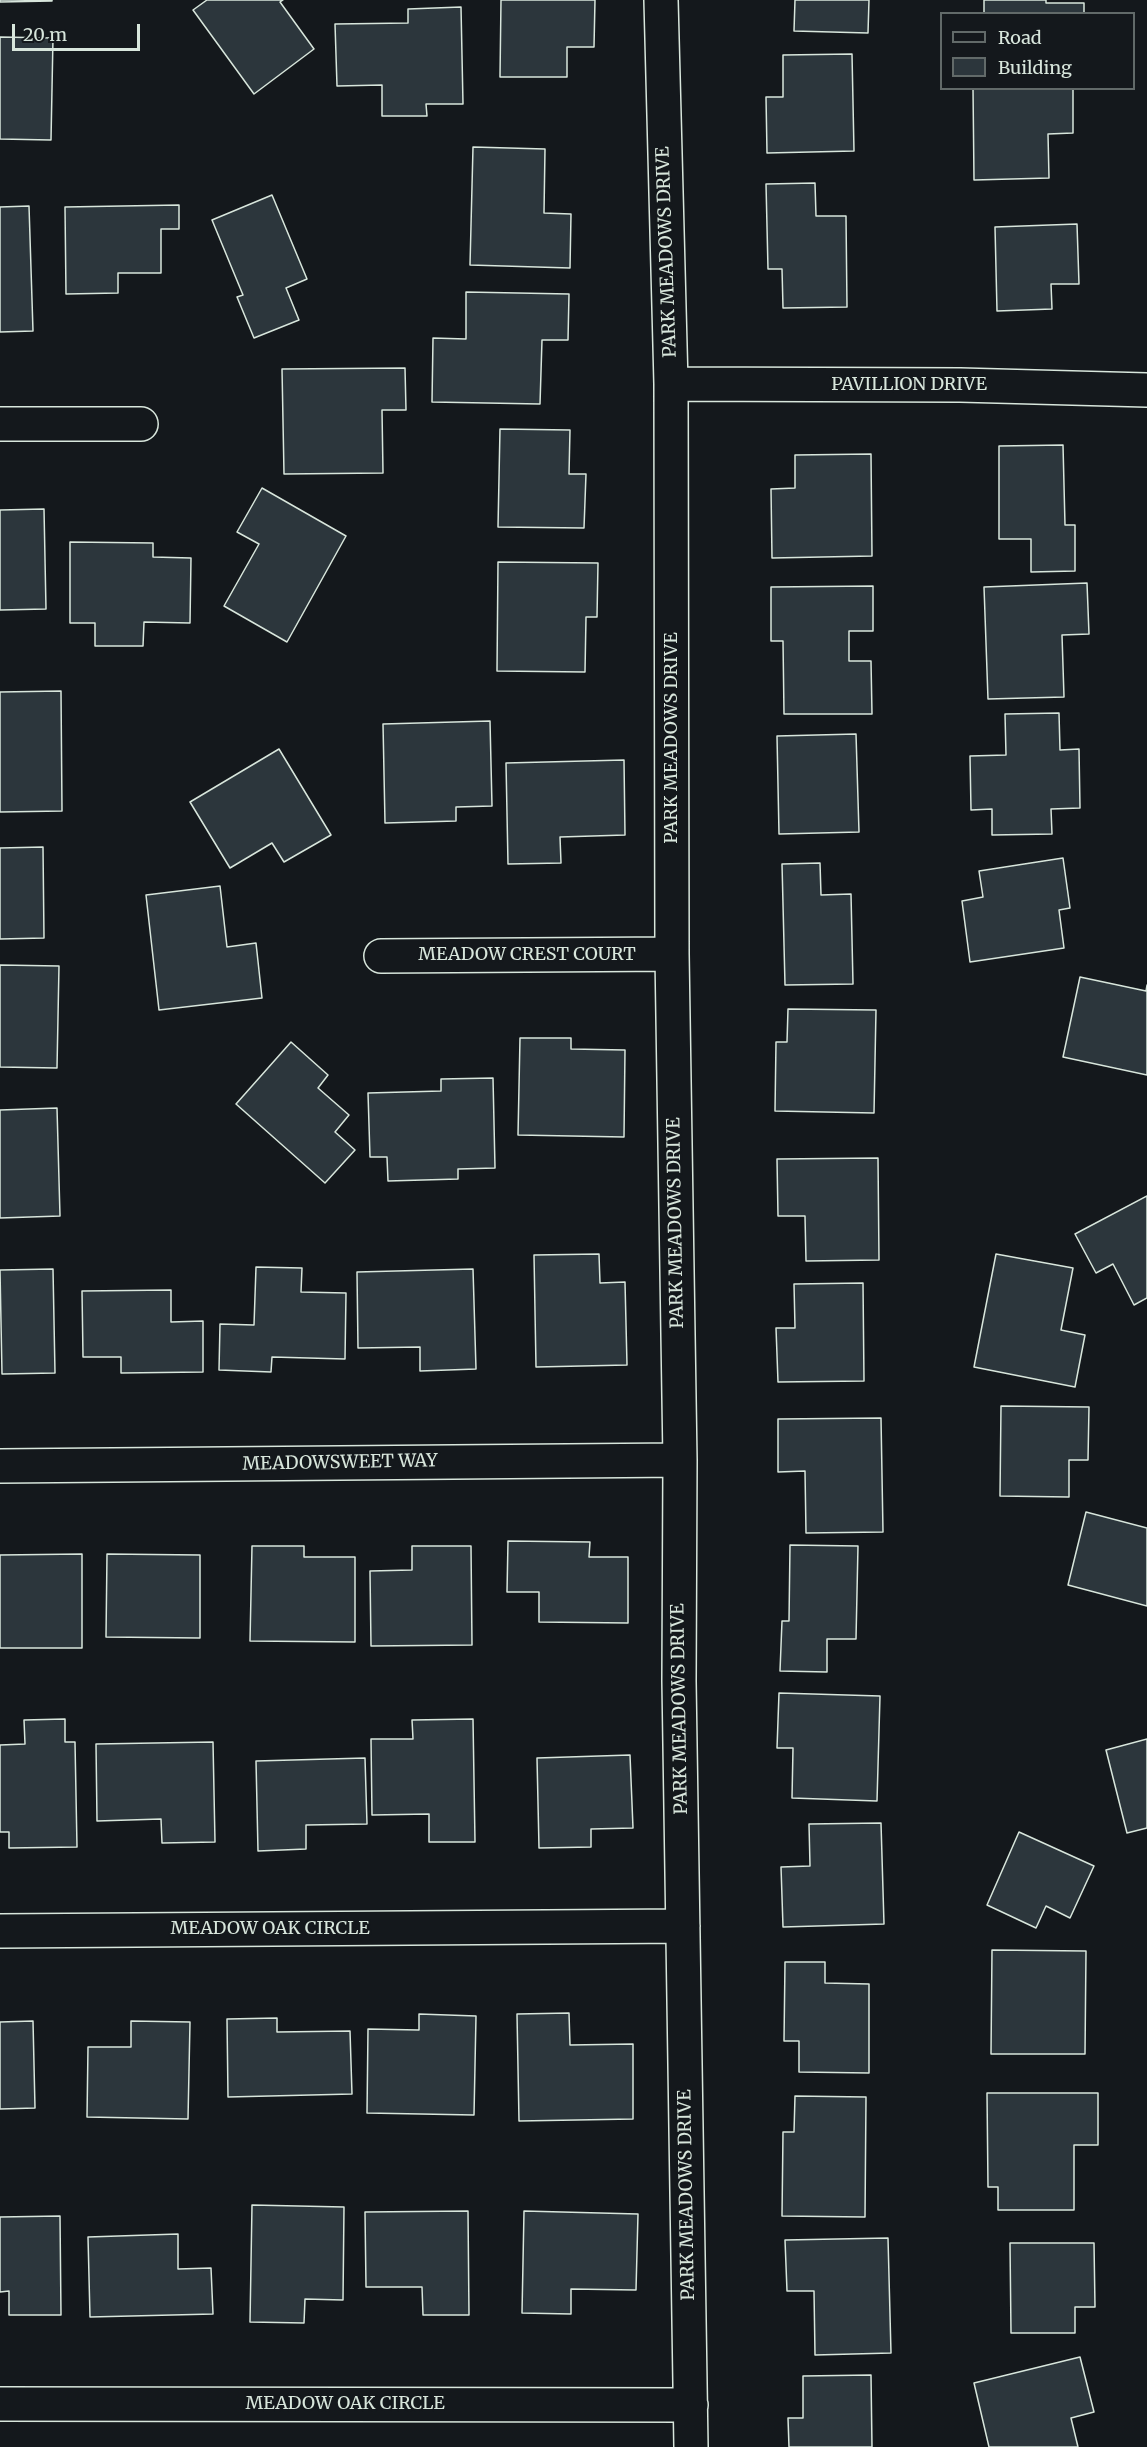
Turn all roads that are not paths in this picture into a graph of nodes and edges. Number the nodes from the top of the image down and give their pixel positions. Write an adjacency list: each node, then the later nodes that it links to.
1 (661, 0): 2 (street, PARK MEADOWS DRIVE)
2 (671, 384): 3 (street, PAVILLION DRIVE); 6 (street, PARK MEADOWS DRIVE)
3 (1147, 390)
4 (0, 424): 5 (street)
5 (141, 424)
6 (672, 954): 7 (street, MEADOW CREST COURT); 8 (street, PARK MEADOWS DRIVE)
7 (381, 956)
8 (680, 1460): 9 (street, MEADOWSWEET WAY); 10 (street, PARK MEADOWS DRIVE)
9 (0, 1466)
10 (683, 1926): 11 (street, MEADOW OAK CIRCLE); 13 (street, PARK MEADOWS DRIVE)
11 (0, 1931)
12 (0, 2404): 13 (street, MEADOW OAK CIRCLE)
13 (691, 2405): 14 (street, PARK MEADOWS DRIVE)
14 (691, 2447)

